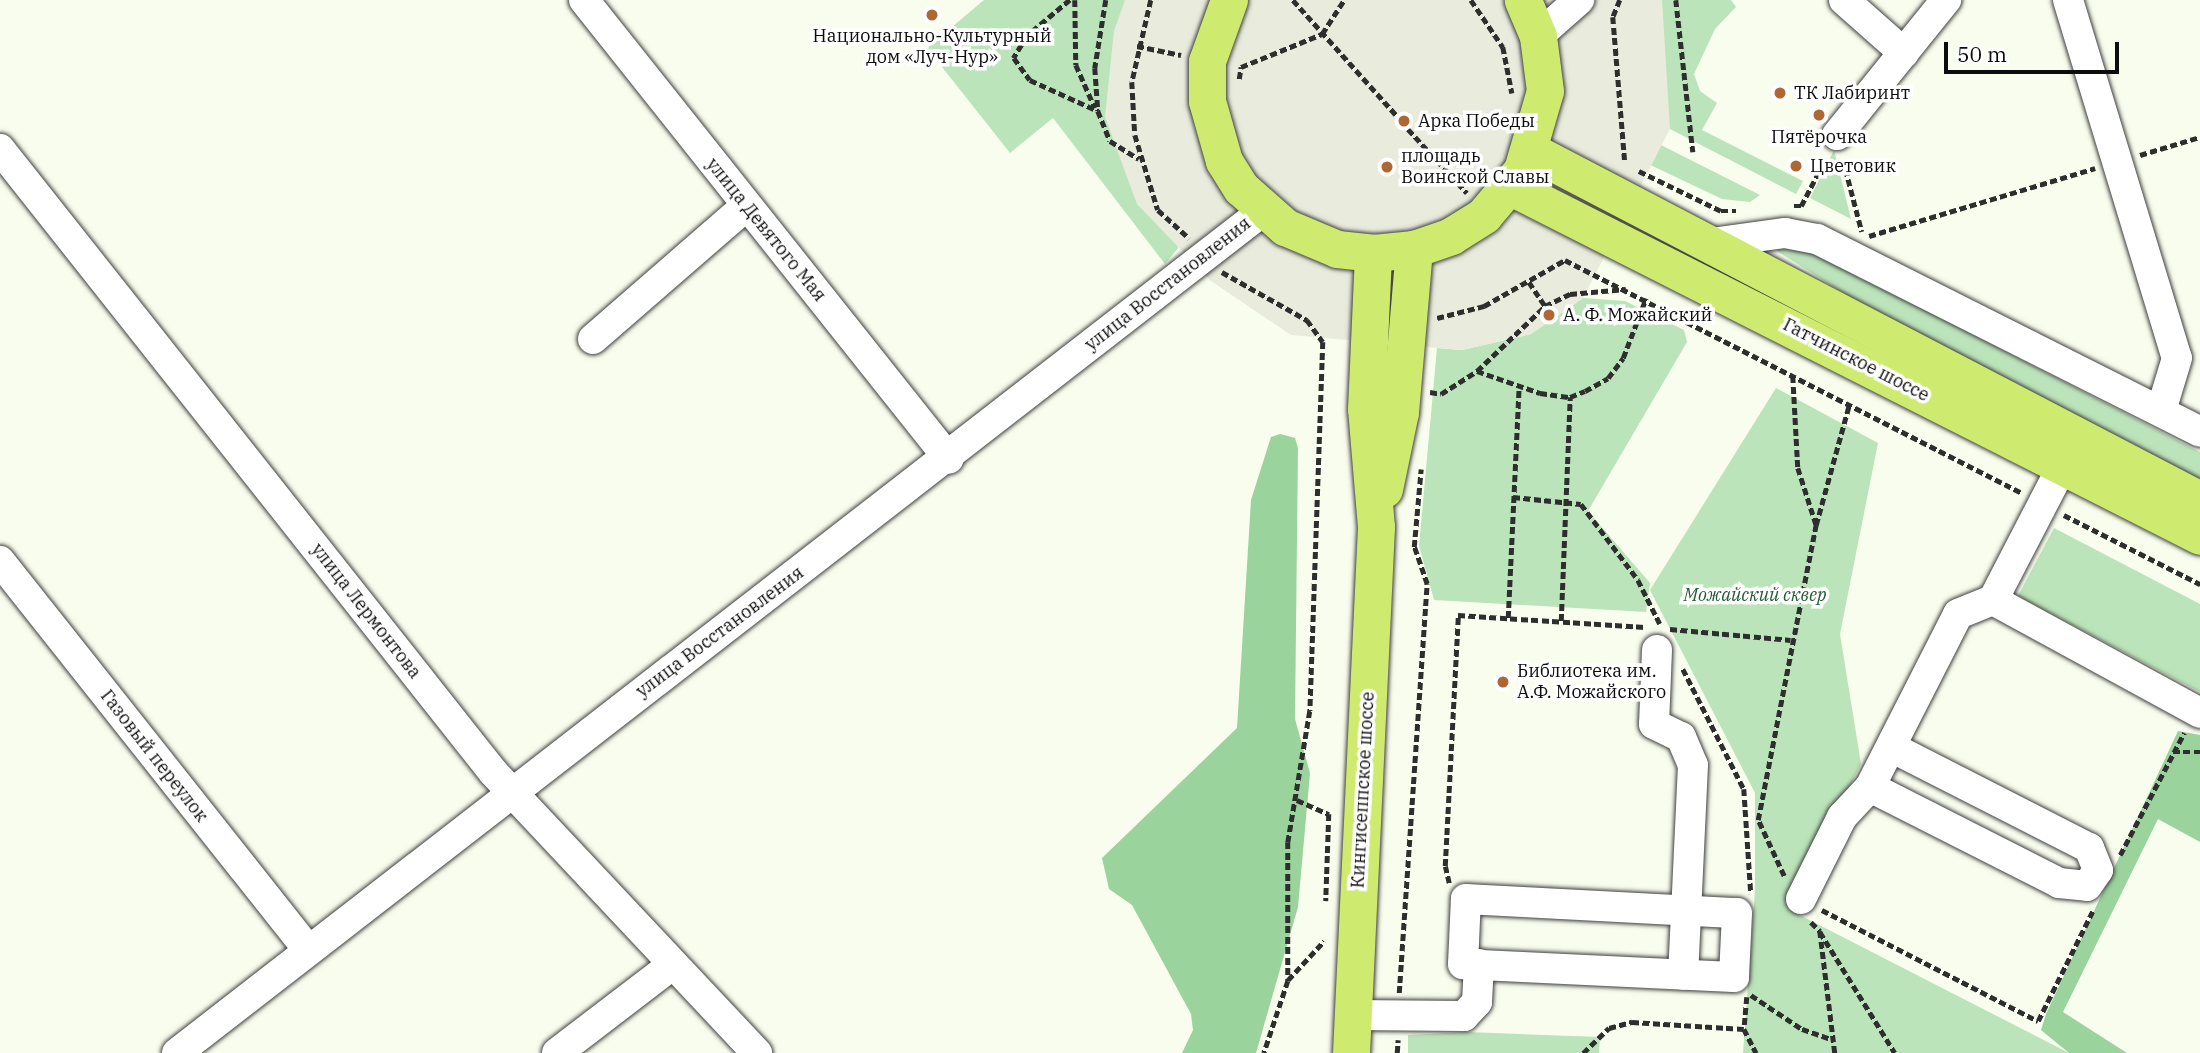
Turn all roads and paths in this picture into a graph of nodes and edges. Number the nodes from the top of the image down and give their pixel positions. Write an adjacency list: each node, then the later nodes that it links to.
1 (584, 0): 35 (street, улица Девятого Мая)
2 (1072, 0): 22 (path); 22 (path)
3 (1106, 0): 22 (path)
4 (1151, 0): 17 (path)
5 (1229, 0): 19 (main road)
6 (1293, 0): 16 (path)
7 (1344, 0): 16 (path)
8 (1471, 0): 21 (path)
9 (1578, 0): 15 (street)
10 (1620, 0): 38 (path)
11 (1676, 0): 29 (path)
12 (1844, 0): 18 (street)
13 (1947, 0): 18 (street)
14 (2068, 0): 31 (street)
15 (1529, 10): 28 (main road)
16 (1322, 34): 19 (path); 23 (path)
17 (1137, 46): 19 (path); 30 (path)
18 (1904, 53): 25 (street)
19 (1224, 64): 20 (path); 37 (main road)
20 (1237, 93)
21 (1512, 109)
22 (1098, 111): 30 (path)
23 (1397, 116)
24 (1408, 129): 33 (path)
25 (1837, 135): 31 (path); 36 (path)
26 (2200, 137): 31 (path)
27 (0, 149): 82 (street, улица Лермонтова)
28 (1531, 151): 32 (main road); 40 (main road, Гатчинское шоссе)
29 (1693, 152)
30 (1139, 159): 39 (path)
31 (2118, 161): 58 (street)
32 (1494, 188): 33 (path); 41 (main road); 62 (main road, Гатчинское шоссе)
33 (1470, 197): 34 (path)
34 (1464, 202)
35 (746, 206): 49 (street); 61 (street, улица Девятого Мая)
36 (1788, 207)
37 (1263, 211): 42 (main road); 61 (street, улица Восстановления)
38 (1750, 211)
39 (1192, 240)
40 (1710, 243): 58 (street); 65 (main road, Гатчинское шоссе)
41 (1414, 249): 42 (main road); 68 (main road, Кингисеппское шоссе)
42 (1373, 253): 68 (main road, Кингисеппское шоссе)
43 (1218, 269): 83 (path)
44 (1528, 282): 45 (path); 47 (path); 48 (path)
45 (1627, 289): 46 (path); 47 (path)
46 (1646, 298): 51 (path); 55 (path)
47 (1545, 306): 50 (path)
48 (1430, 330)
49 (593, 339)
50 (1477, 371): 53 (path); 54 (path)
51 (1793, 376): 57 (path); 67 (path)
52 (1428, 377): 56 (path)
53 (1519, 387): 55 (path); 63 (path)
54 (1433, 392)
55 (1570, 397): 64 (path)
56 (1426, 402)
57 (1849, 405): 66 (path); 67 (path)
58 (2161, 411): 59 (street)
59 (2200, 432)
60 (1422, 454): 101 (path)
61 (949, 459): 82 (street, улица Восстановления)
62 (2063, 466): 66 (street); 69 (main road, Гатчинское шоссе)
63 (1513, 497): 64 (path); 73 (path)
64 (1566, 499): 74 (path)
65 (2200, 500)
66 (2043, 504): 71 (path); 72 (street)
67 (1816, 525): 76 (path)
68 (1376, 527): 100 (main road, Кингисеппское шоссе)
69 (2200, 536)
70 (0, 561): 94 (street, Газовый переулок)
71 (2200, 584)
72 (1993, 600): 77 (street); 78 (street)
73 (1508, 618): 74 (path); 88 (path)
74 (1561, 621): 75 (path)
75 (1660, 640): 76 (path); 91 (street)
76 (1791, 640): 85 (path)
77 (2198, 711): 79 (path)
78 (1891, 747): 81 (street); 81 (street)
79 (2174, 752): 80 (path); 86 (path)
80 (2200, 752)
81 (1870, 787): 89 (street)
82 (510, 790): 94 (street, улица Восстановления); 96 (street, улица Лермонтова)
83 (1297, 800): 90 (path); 98 (path)
84 (1750, 818): 85 (path)
85 (1758, 820): 89 (path)
86 (2117, 862)
87 (2098, 898): 89 (path)
88 (1466, 899): 91 (street); 95 (street)
89 (1798, 901): 92 (path)
90 (1326, 907)
91 (1686, 910): 97 (street); 97 (street)
92 (1820, 931): 102 (path); 112 (path)
93 (1325, 932): 98 (path)
94 (307, 950): 103 (street, улица Восстановления)
95 (1479, 964): 97 (street); 101 (street)
96 (672, 965): 104 (street); 105 (street, улица Лермонтова)
97 (1683, 975)
98 (1287, 981): 106 (path)
99 (1747, 994): 102 (path)
100 (1353, 1015): 101 (street); 107 (main road, Кингисеппское шоссе)
101 (1398, 1017): 108 (path)
102 (1835, 1040): 111 (path)
103 (177, 1053)
104 (557, 1053)
105 (757, 1053)
106 (1264, 1053)
107 (1351, 1053)
108 (1397, 1053)
109 (1583, 1053): 110 (path)
110 (1756, 1053)
111 (1835, 1053)
112 (1895, 1053)

